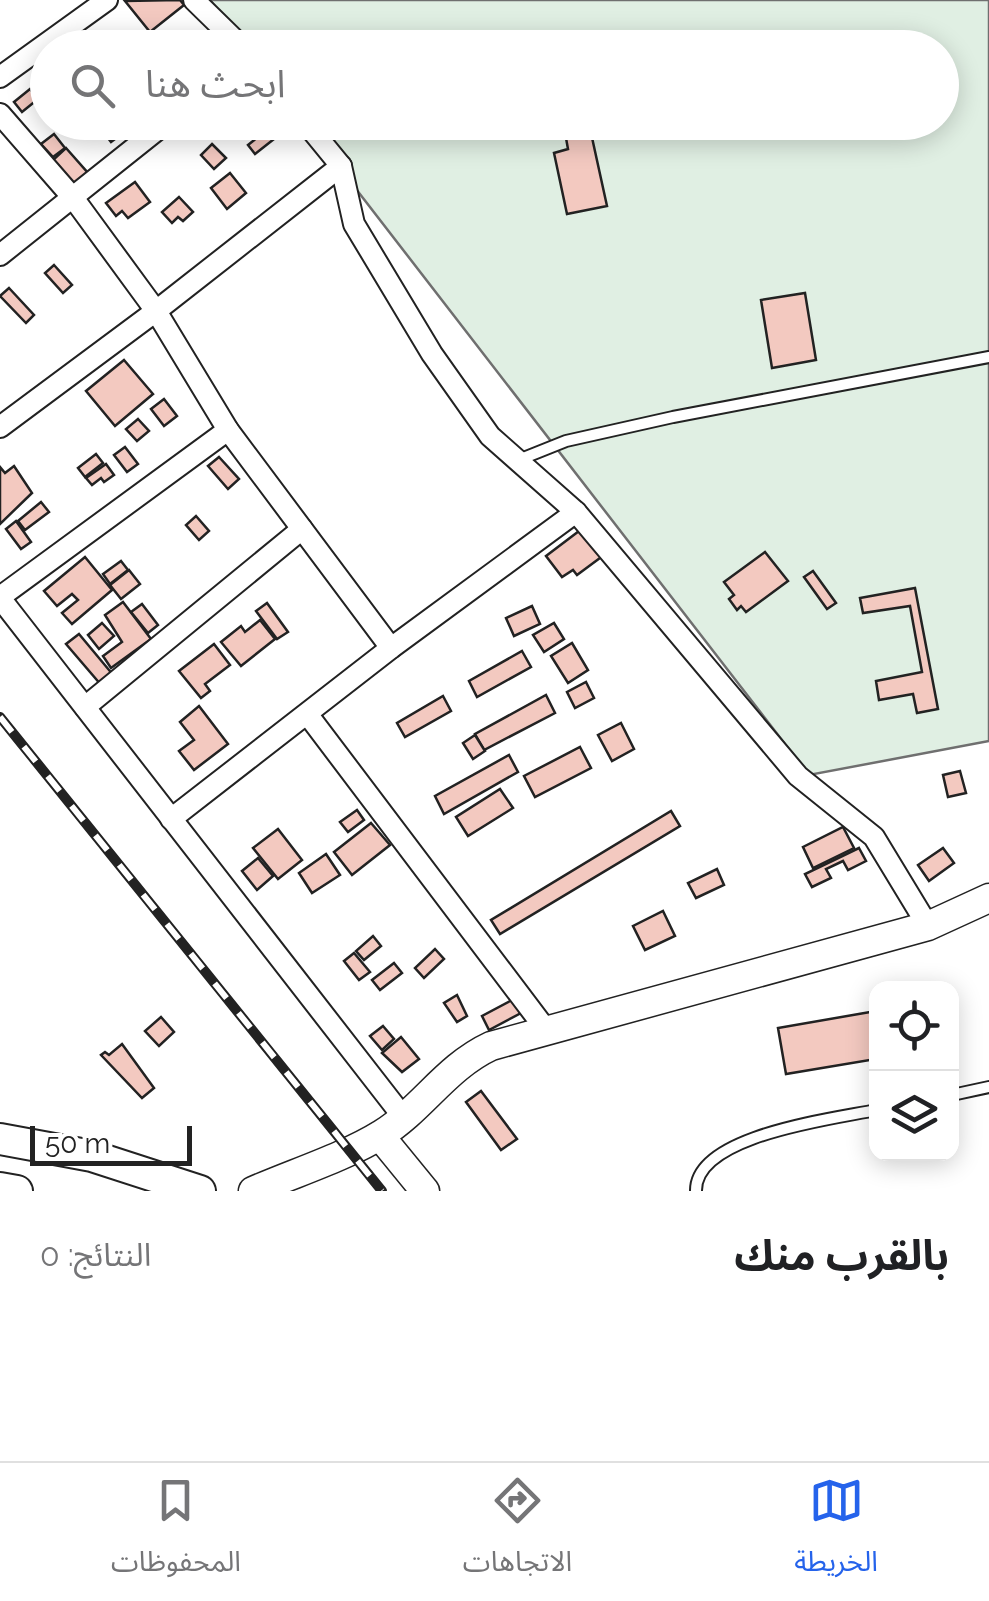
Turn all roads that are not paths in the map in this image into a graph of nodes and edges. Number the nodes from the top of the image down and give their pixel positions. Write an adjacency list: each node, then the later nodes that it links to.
1 (107, 0): 3 (street)
2 (194, 0): 4 (street)
3 (65, 30)
4 (225, 30)
5 (30, 55): 6 (street)
6 (0, 77)
7 (0, 114): 11 (street)
8 (145, 140): 11 (street)
9 (320, 140): 10 (street)
10 (340, 166): 13 (street); 17 (street)
11 (74, 199): 12 (street); 13 (street)
12 (0, 255)
13 (156, 311): 15 (street); 16 (street)
14 (989, 357): 17 (lane)
15 (0, 427)
16 (228, 430): 19 (street); 20 (street)
17 (515, 461): 18 (street)
18 (576, 512): 21 (street); 26 (street)
19 (302, 530): 21 (street); 22 (street)
20 (0, 597): 22 (street)
21 (391, 648): 23 (street)
22 (84, 707): 24 (street)
23 (308, 715): 24 (street); 27 (street)
24 (171, 819): 31 (street)
25 (989, 898): 26 (street)
26 (928, 926): 27 (street)
27 (547, 1031): 31 (street)
28 (989, 1087): 29 (lane)
29 (959, 1093)
30 (869, 1112): 39 (lane)
31 (404, 1118): 32 (street)
32 (380, 1136): 37 (street); 38 (street)
33 (0, 1139): 36 (main road)
34 (0, 1188): 35 (main road)
35 (17, 1191)
36 (200, 1191)
37 (253, 1191)
38 (425, 1191)
39 (696, 1191)

